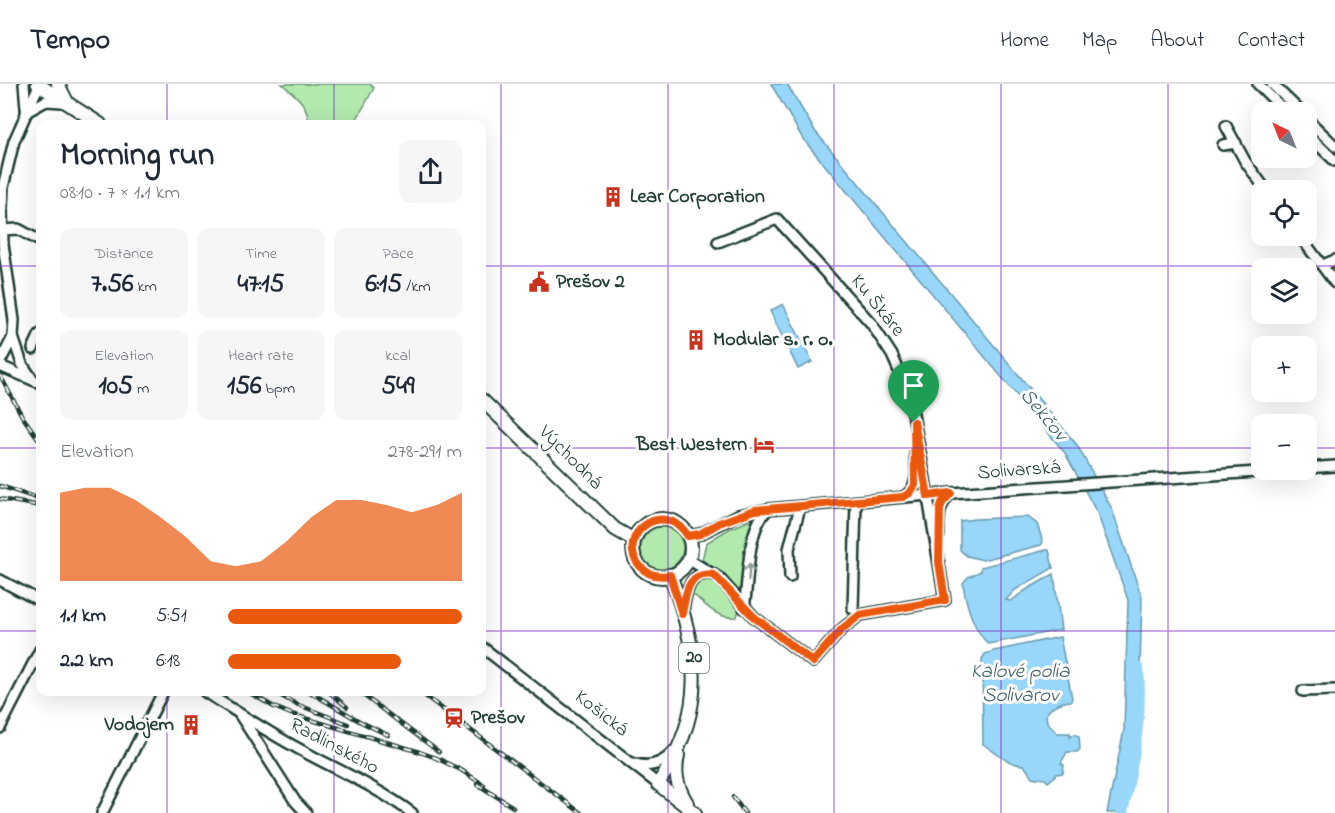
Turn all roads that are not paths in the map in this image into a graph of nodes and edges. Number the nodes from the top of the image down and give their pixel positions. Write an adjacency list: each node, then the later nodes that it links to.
1 (24, 84): 9 (street)
2 (38, 84): 8 (main road); 9 (street)
3 (58, 84): 8 (main road)
4 (1258, 84): 6 (street)
5 (1276, 87): 7 (street)
6 (1276, 102)
7 (1291, 102)
8 (68, 103): 9 (street); 10 (main road)
9 (26, 112): 19 (street)
10 (94, 120)
11 (1226, 126): 13 (street)
12 (1317, 129): 16 (street)
13 (1236, 143): 15 (street); 18 (street)
14 (1317, 143): 17 (street)
15 (1223, 145)
16 (1335, 146)
17 (1335, 161)
18 (1260, 180)
19 (2, 230): 20 (street); 26 (street)
20 (36, 239)
21 (718, 242): 34 (street, Ku Škáre)
22 (1308, 246): 24 (street)
23 (1335, 260): 24 (street)
24 (1323, 265): 25 (street)
25 (1335, 283)
26 (11, 342): 29 (street); 31 (street)
27 (36, 343): 28 (street)
28 (33, 349)
29 (0, 362)
30 (0, 366): 32 (street)
31 (36, 381)
32 (36, 382)
33 (486, 404): 45 (main road, Východná)
34 (914, 422): 39 (street, Ku Škáre); 40 (street)
35 (1335, 466): 36 (street)
36 (1317, 467)
37 (1251, 472): 38 (street, Solivarská)
38 (951, 493): 39 (street, Solivarská); 47 (street)
39 (928, 496): 40 (street, Solivarská); 47 (street)
40 (899, 498): 41 (street, Solivarská)
41 (856, 502): 42 (street, Solivarská); 54 (street)
42 (800, 507): 43 (street, Solivarská); 50 (street)
43 (768, 509): 44 (street, Solivarská); 53 (street, one-way to 43)
44 (688, 536): 45 (main road); 46 (main road)
45 (634, 540): 48 (main road)
46 (688, 559): 48 (main road); 49 (street)
47 (939, 562): 53 (street)
48 (670, 575): 55 (main road, 20)
49 (714, 575): 53 (street); 55 (street)
50 (790, 577)
51 (0, 580): 52 (street)
52 (36, 599)
53 (744, 608)
54 (853, 609)
55 (682, 614): 64 (main road, 20)
56 (486, 650): 65 (street, Košická)
57 (36, 658): 63 (street)
58 (1335, 690): 59 (street)
59 (1303, 691)
60 (161, 696): 67 (street)
61 (211, 696): 62 (street, Radlinského)
62 (239, 713): 70 (street, Radlinského); 71 (street, Radlinského)
63 (0, 728)
64 (681, 742): 65 (street); 66 (main road, 20); 68 (main road)
65 (631, 762): 66 (street, Košická)
66 (658, 784): 68 (main road, Košická)
67 (103, 809): 69 (street)
68 (694, 812)
69 (115, 813)
70 (306, 813)
71 (412, 813)

